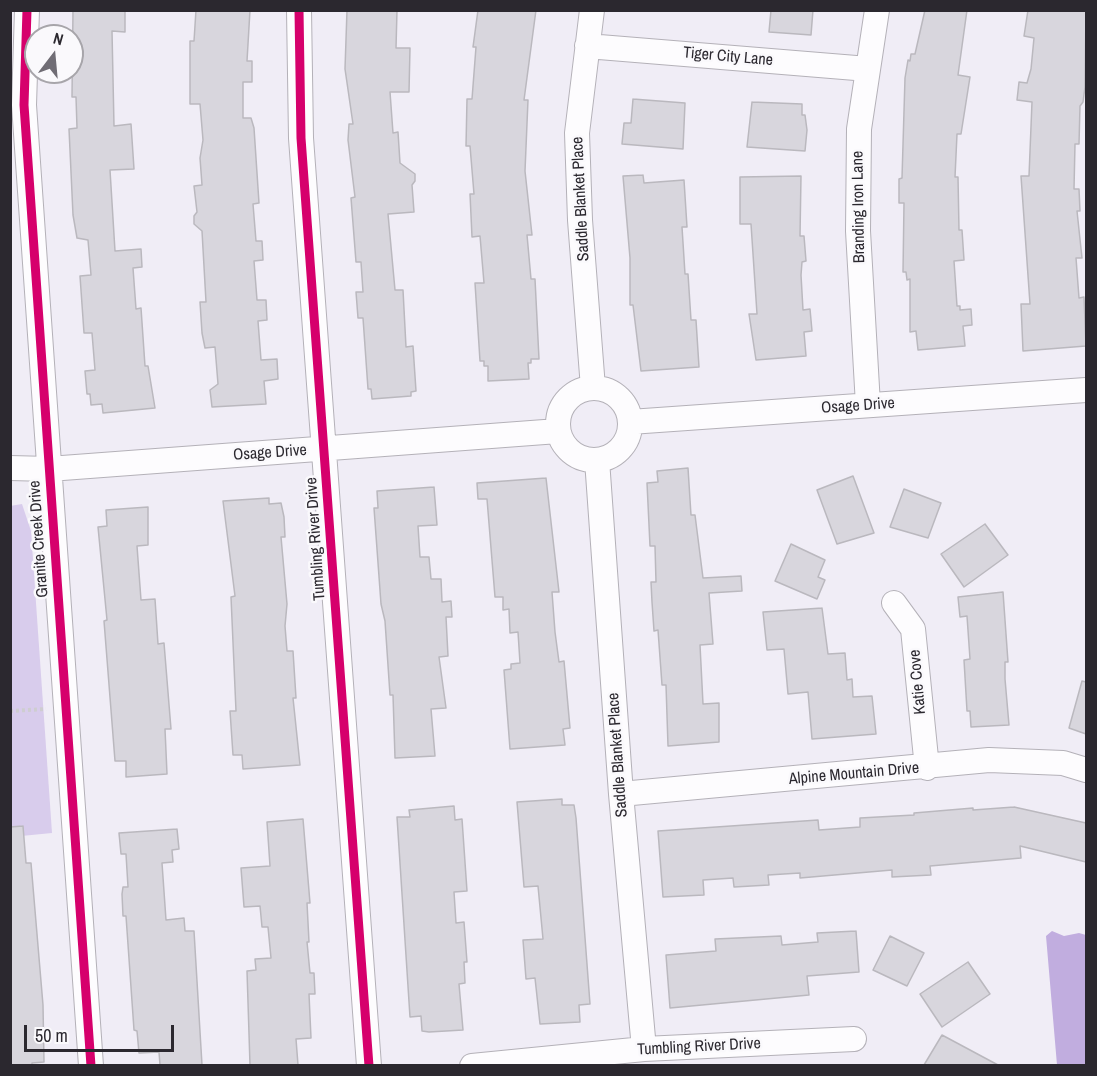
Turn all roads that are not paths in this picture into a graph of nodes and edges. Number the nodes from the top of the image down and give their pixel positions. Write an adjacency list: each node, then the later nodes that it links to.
1 (27, 10): 15 (street, Granite Creek Drive)
2 (299, 10): 12 (street, Tumbling River Drive)
3 (592, 10): 5 (street, Saddle Blanket Place)
4 (877, 10): 6 (street, Branding Iron Lane)
5 (587, 46): 6 (street, Tiger City Lane); 7 (street, Saddle Blanket Place)
6 (868, 69): 9 (street, Branding Iron Lane)
7 (593, 388): 10 (street); 11 (street)
8 (1086, 390): 9 (street, Osage Drive)
9 (868, 405): 10 (street, Osage Drive)
10 (630, 422): 13 (street)
11 (558, 430): 12 (street, Osage Drive); 13 (street)
12 (325, 449): 15 (street, Osage Drive); 23 (street, Tumbling River Drive)
13 (597, 460): 19 (street, Saddle Blanket Place)
14 (13, 469): 15 (street, Osage Drive)
15 (49, 469): 22 (street, Granite Creek Drive)
16 (894, 603): 17 (street, Katie Cove)
17 (927, 768): 18 (street, Alpine Mountain Drive); 19 (street, Alpine Mountain Drive)
18 (1086, 770)
19 (621, 794): 21 (street, Saddle Blanket Place)
20 (854, 1039): 21 (street, Tumbling River Drive)
21 (644, 1049): 24 (street, Tumbling River Drive)
22 (91, 1065)
23 (369, 1065)
24 (472, 1065)

